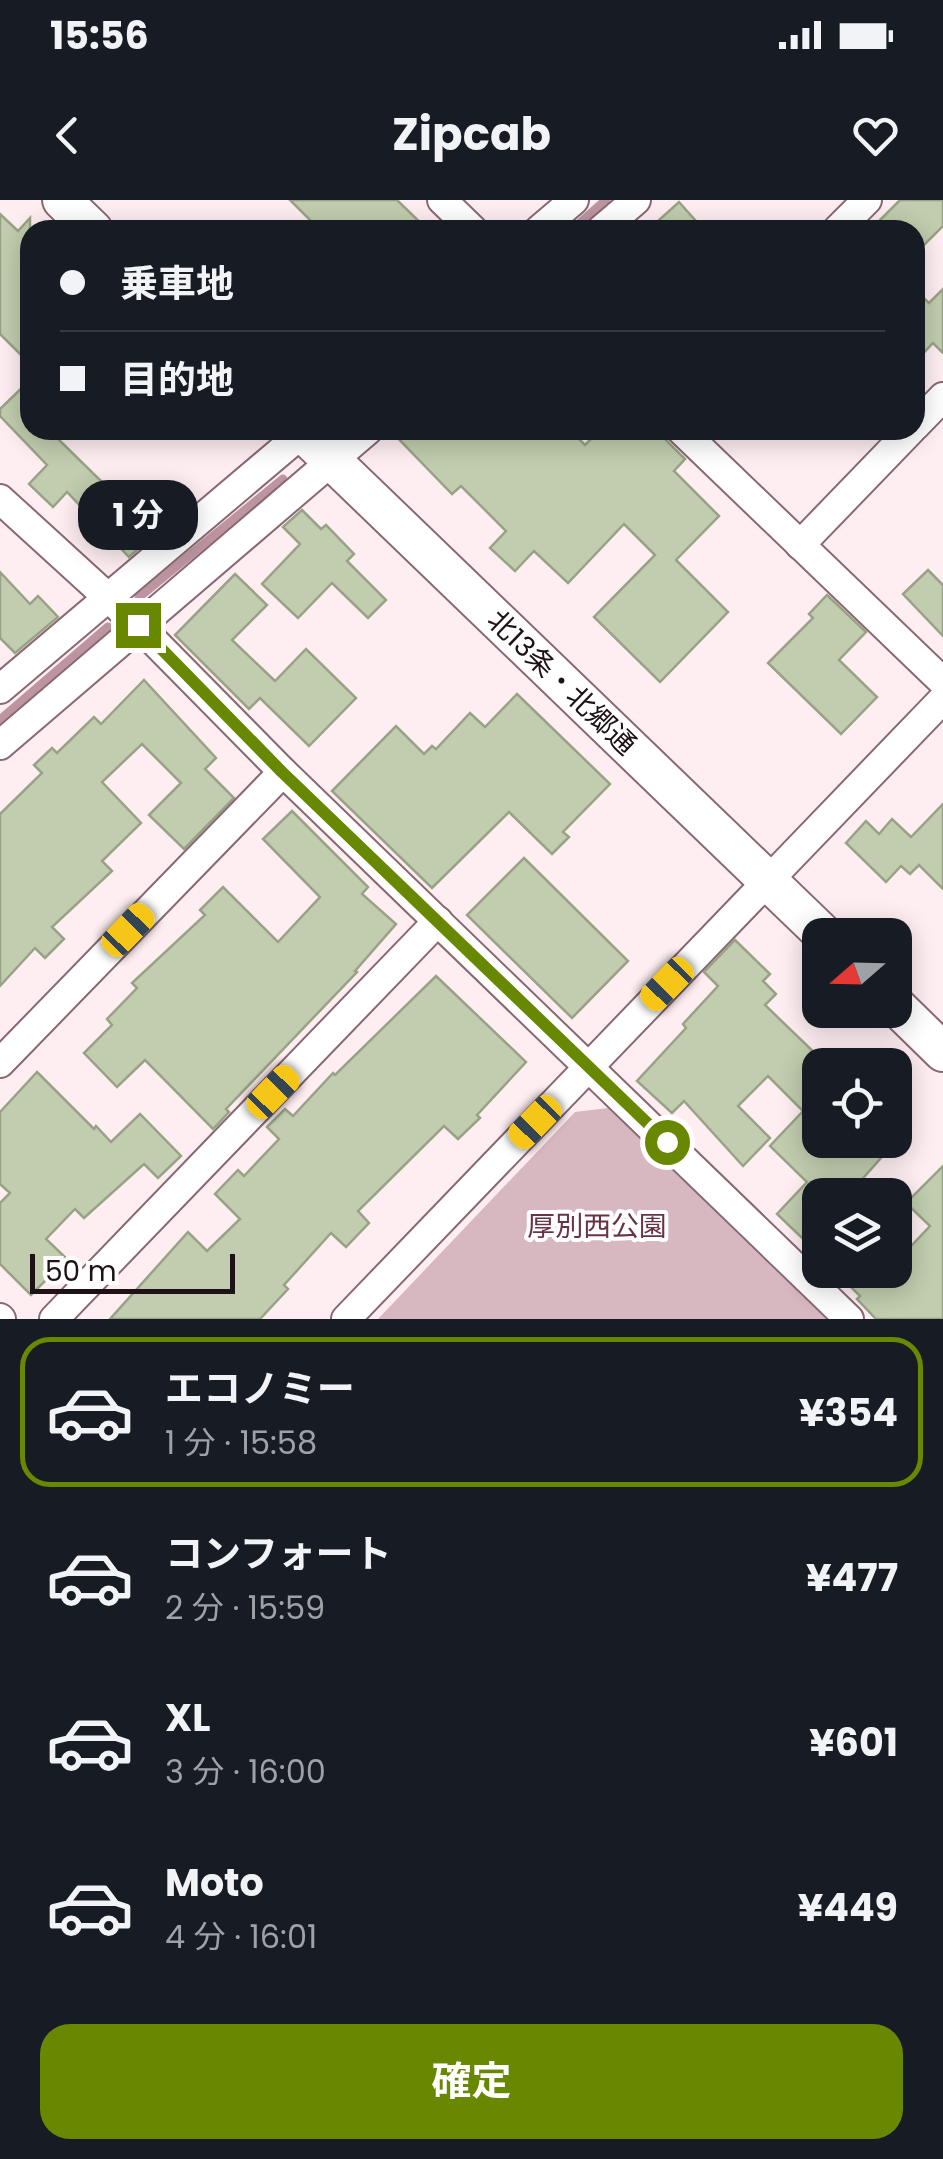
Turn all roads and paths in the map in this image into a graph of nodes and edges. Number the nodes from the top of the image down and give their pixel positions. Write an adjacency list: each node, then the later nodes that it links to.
1 (62, 200): 6 (main road)
2 (442, 200): 7 (street)
3 (574, 200): 8 (street)
4 (636, 200): 9 (street)
5 (867, 200): 10 (street)
6 (83, 220)
7 (463, 220)
8 (551, 220)
9 (613, 220)
10 (847, 220)
11 (943, 397): 12 (street)
12 (925, 416)
13 (292, 440): 21 (street)
14 (312, 440): 18 (main road, 北13条・北郷通)
15 (356, 440): 18 (street)
16 (690, 440): 20 (street)
17 (901, 440): 20 (street)
18 (332, 461): 22 (street); 28 (main road, 北13条・北郷通)
19 (0, 499): 21 (street)
20 (800, 545): 23 (street)
21 (108, 596): 22 (street); 24 (street)
22 (138, 625): 26 (street); 27 (street)
23 (943, 682)
24 (0, 688)
25 (943, 699): 28 (street)
26 (0, 745)
27 (282, 772): 30 (street); 33 (street)
28 (767, 880): 29 (main road, 北13条・北郷通); 34 (street)
29 (806, 918)
30 (438, 921): 34 (street); 35 (street)
31 (912, 1021): 32 (main road)
32 (943, 1052)
33 (0, 1063)
34 (589, 1066): 36 (street); 37 (street)
35 (54, 1319)
36 (346, 1319)
37 (850, 1319)

